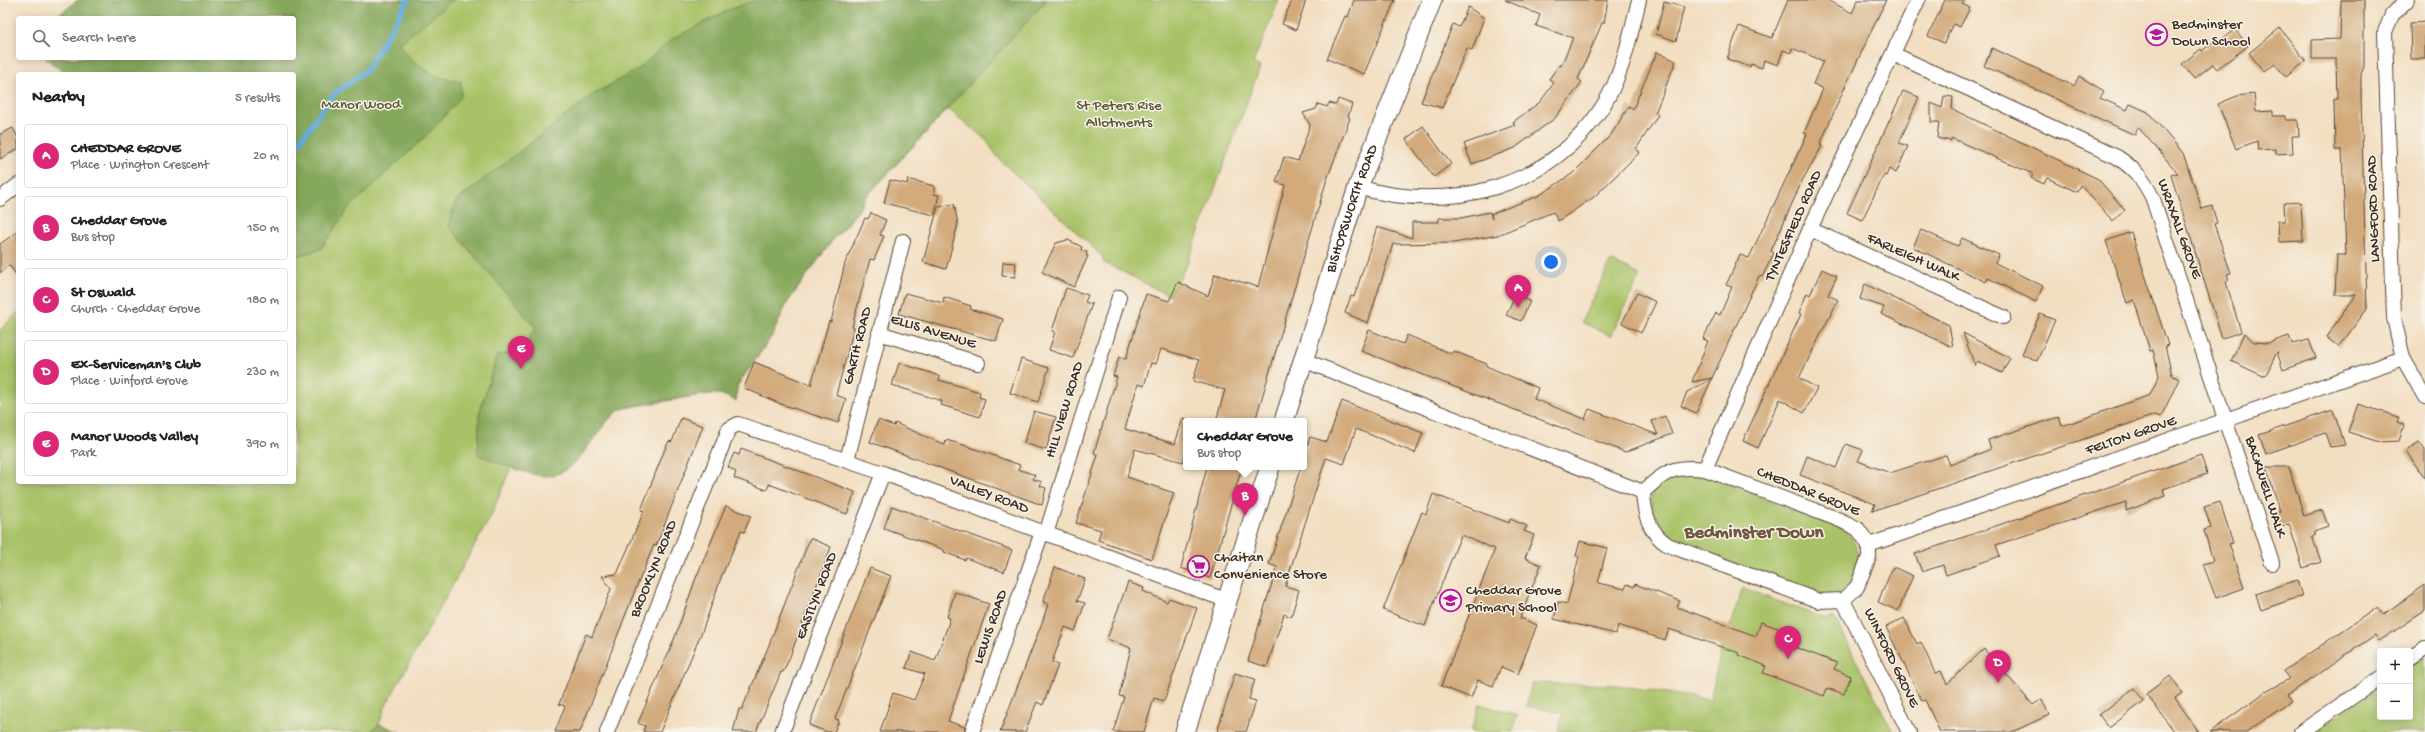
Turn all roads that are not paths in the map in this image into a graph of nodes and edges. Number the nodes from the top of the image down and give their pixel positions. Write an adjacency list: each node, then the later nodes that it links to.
1 (1432, 0): 7 (street, BISHOPSWORTH ROAD)
2 (1639, 0): 7 (street)
3 (1918, 0): 5 (street, TYNTESFIELD ROAD)
4 (2407, 0): 14 (street, LANGFORD ROAD)
5 (1893, 54): 9 (street, TYNTESFIELD ROAD); 19 (street, WRAXALL GROVE)
6 (16, 187): 8 (street)
7 (1358, 187): 15 (street, BISHOPSWORTH ROAD)
8 (0, 199)
9 (1810, 229): 12 (street, FARLEIGH WALK); 22 (street, TYNTESFIELD ROAD)
10 (903, 241): 13 (street, GARTH ROAD)
11 (1118, 297): 26 (street, HILL VIEW ROAD)
12 (2003, 317)
13 (879, 333): 16 (street, ELLIS AVENUE); 21 (street, GARTH ROAD)
14 (2403, 358): 17 (street, LANGFORD ROAD); 19 (street, FELTON GROVE)
15 (1303, 360): 18 (street, BISHOPSWORTH ROAD); 25 (street)
16 (978, 363)
17 (2425, 397)
18 (1285, 418)
19 (2225, 421): 27 (street, FELTON GROVE); 28 (street, BACKWELL WALK)
20 (738, 424): 21 (street, VALLEY ROAD); 34 (street, BROOKLYN ROAD)
21 (847, 460): 24 (street, VALLEY ROAD)
22 (1705, 469): 25 (street, CHEDDAR GROVE); 27 (street, CHEDDAR GROVE)
23 (1269, 470): 30 (street)
24 (884, 473): 26 (street, VALLEY ROAD); 35 (street, EASTLYN ROAD)
25 (1643, 492): 29 (street)
26 (1044, 533): 30 (street, VALLEY ROAD); 36 (street, LEWIS ROAD)
27 (1869, 544): 29 (street)
28 (2272, 563)
29 (1843, 600): 38 (street, WINFORD GROVE)
30 (1228, 601): 37 (street)
31 (2425, 648): 32 (street)
32 (2413, 656)
33 (2377, 680): 39 (street)
34 (607, 732)
35 (782, 732)
36 (972, 732)
37 (1185, 732)
38 (1909, 732)
39 (2301, 732)

